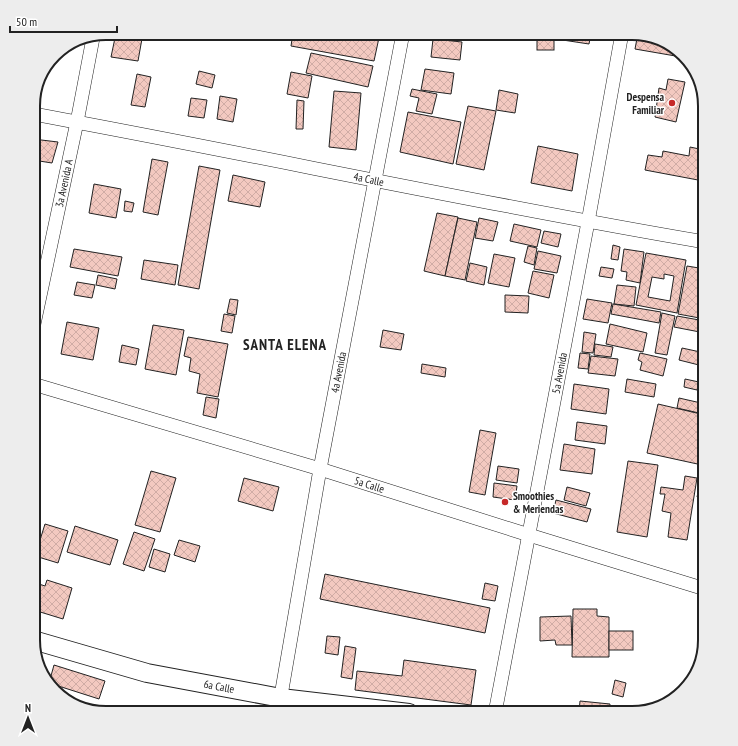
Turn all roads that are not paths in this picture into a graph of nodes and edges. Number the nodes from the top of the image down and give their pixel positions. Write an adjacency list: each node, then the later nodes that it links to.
1 (402, 40): 6 (street, 4a Avenida)
2 (621, 40): 7 (street, 5a Avenida)
3 (92, 42): 5 (street, 3a Avenida A)
4 (40, 115): 5 (street, 4a Calle)
5 (77, 122): 6 (street, 4a Calle); 9 (street, 3a Avenida A)
6 (374, 179): 7 (street, 4a Calle); 11 (street, 4a Avenida)
7 (588, 222): 8 (street, 4a Calle); 12 (street, 5a Avenida)
8 (698, 241)
9 (40, 296)
10 (40, 386): 11 (street, 5a Calle)
11 (320, 469): 12 (street, 5a Calle); 15 (street, 4a Avenida)
12 (529, 535): 13 (street, 5a Calle); 16 (street, 5a Avenida)
13 (698, 587)
14 (40, 642): 15 (main road, 6a Calle)
15 (280, 706)
16 (496, 706)

